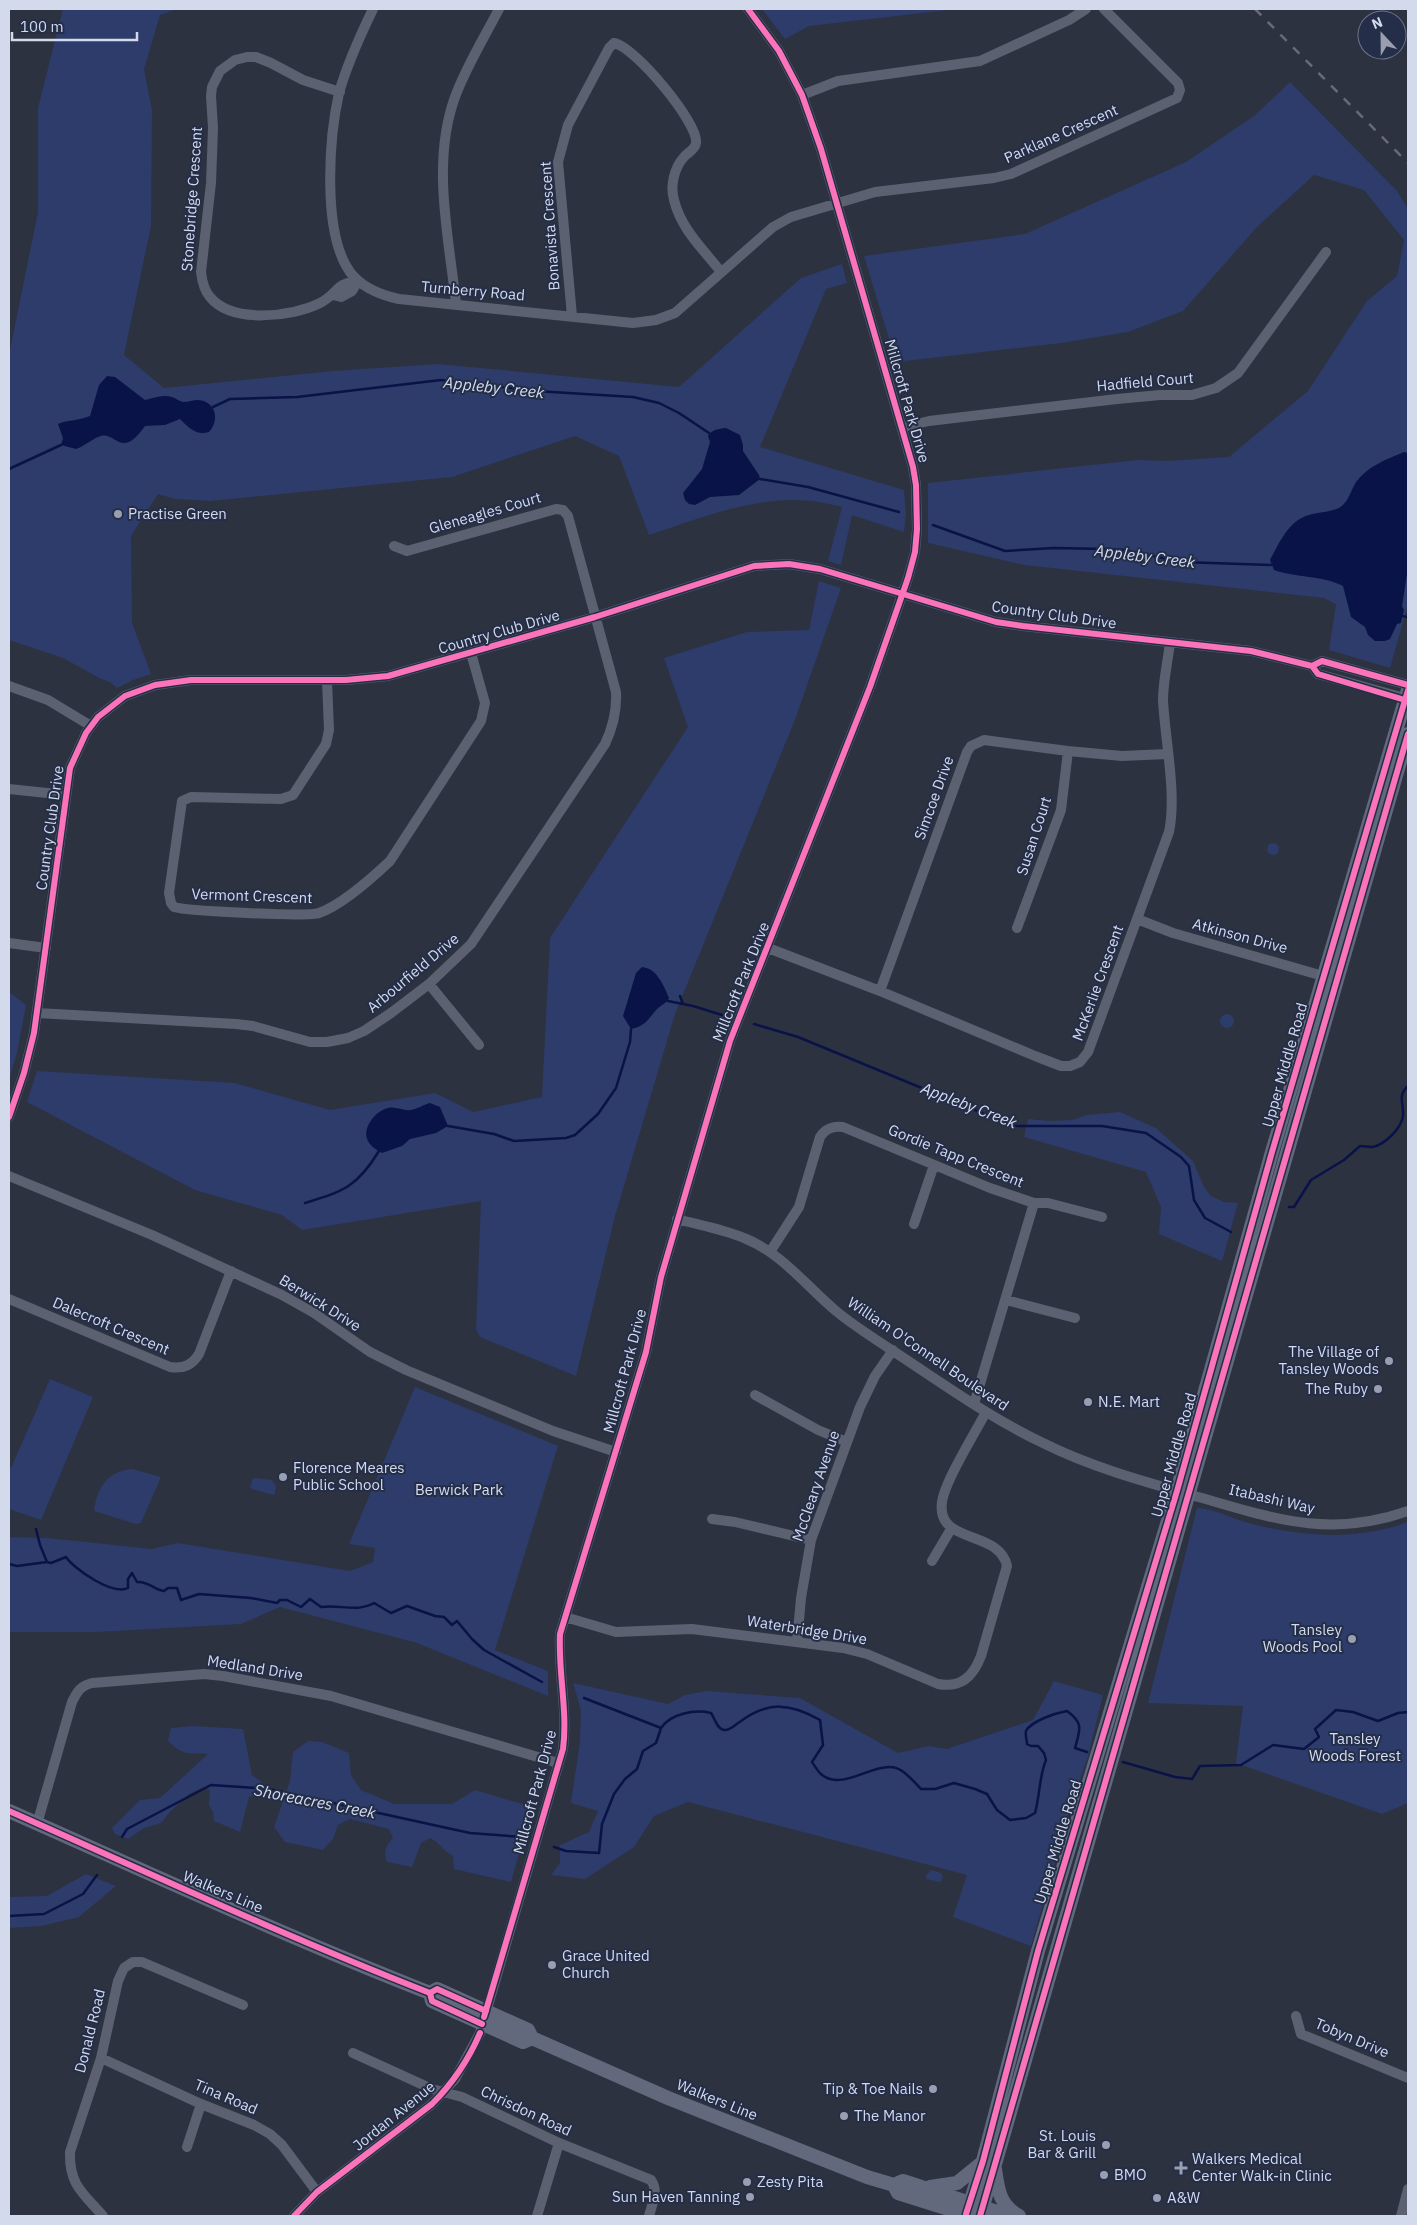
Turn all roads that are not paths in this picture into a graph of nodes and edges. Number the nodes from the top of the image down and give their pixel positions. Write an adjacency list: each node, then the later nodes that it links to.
1 (373, 9): 6 (street, Turnberry Road)
2 (499, 9): 12 (street)
3 (748, 9): 7 (street, Millcroft Park Drive)
4 (1086, 9): 7 (street)
5 (1104, 9): 8 (street, Parklane Crescent)
6 (340, 92): 11 (street, Turnberry Road); 11 (street, Stonebridge Crescent)
7 (802, 95): 8 (street, Millcroft Park Drive)
8 (837, 204): 10 (street, Turnberry Road); 14 (street, Millcroft Park Drive)
9 (1326, 252): 14 (street, Hadfield Court)
10 (721, 272): 13 (street, Turnberry Road); 13 (street, Bonavista Crescent)
11 (358, 280): 12 (street, Turnberry Road)
12 (456, 304): 13 (street, Turnberry Road)
13 (572, 316)
14 (903, 427): 16 (street, Millcroft Park Drive)
15 (394, 546): 17 (street, Gleneagles Court)
16 (903, 595): 17 (street, Country Club Drive); 18 (street, Country Club Drive); 37 (street, Millcroft Park Drive)
17 (595, 617): 19 (street, Country Club Drive); 39 (street, Arbourfield Drive)
18 (1170, 642): 20 (street, Country Club Drive); 30 (street, McKerlie Crescent)
19 (471, 653): 22 (street, Country Club Drive); 22 (street, Vermont Crescent)
20 (1312, 666): 21 (street, Country Club Drive); 23 (street, Country Club Drive)
21 (1348, 669): 23 (street); 24 (street, Country Club Drive)
22 (327, 680): 27 (street, Country Club Drive)
23 (1344, 682): 26 (street, Country Club Drive)
24 (1408, 685)
25 (9, 686): 27 (street)
26 (1407, 696): 38 (main road, Upper Middle Road)
27 (91, 726): 32 (street, Country Club Drive)
28 (1408, 734): 38 (main road, Upper Middle Road)
29 (1068, 751): 30 (street, Simcoe Drive); 34 (street, Susan Court); 40 (street, Simcoe Drive)
30 (1167, 754): 33 (street, McKerlie Crescent)
31 (9, 789): 32 (street)
32 (66, 795): 36 (street, Country Club Drive)
33 (1137, 919): 38 (street, Atkinson Drive); 40 (street, McKerlie Crescent)
34 (1017, 928)
35 (9, 943): 36 (street)
36 (46, 948): 41 (street, Country Club Drive)
37 (768, 948): 40 (street, McKerlie Crescent); 48 (street, Millcroft Park Drive)
38 (1330, 978): 61 (main road, Upper Middle Road)
39 (428, 984): 41 (street, Arbourfield Drive); 42 (street)
40 (880, 991)
41 (37, 1013): 43 (street, Country Club Drive)
42 (479, 1045)
43 (9, 1117)
44 (934, 1165): 46 (street, Gordie Tapp Crescent); 49 (street); 50 (street, Gordie Tapp Crescent)
45 (9, 1176): 51 (street, Berwick Drive)
46 (1034, 1202): 47 (street); 53 (street, Gordie Tapp Crescent)
47 (1102, 1217)
48 (677, 1219): 50 (street, William O'Connell Boulevard); 60 (street, Millcroft Park Drive)
49 (914, 1224)
50 (770, 1252): 55 (street, William O'Connell Boulevard)
51 (231, 1271): 52 (street, Dalecroft Crescent); 60 (street, Berwick Drive)
52 (9, 1299)
53 (1006, 1300): 54 (street); 57 (street, Gordie Tapp Crescent)
54 (1075, 1318)
55 (893, 1350): 57 (street, William O'Connell Boulevard); 59 (street, McCleary Avenue)
56 (755, 1395): 59 (street)
57 (974, 1404): 58 (street, William O'Connell Boulevard)
58 (986, 1412): 61 (street, William O'Connell Boulevard); 64 (street)
59 (847, 1442): 65 (street, McCleary Avenue)
60 (616, 1452): 67 (street, Millcroft Park Drive)
61 (1183, 1492): 62 (street, Itabashi Way); 72 (main road, Upper Middle Road); 73 (main road, Upper Middle Road)
62 (1408, 1511)
63 (712, 1519): 65 (street)
64 (951, 1529): 66 (street); 68 (street, Waterbridge Drive)
65 (811, 1540): 68 (street, McCleary Avenue)
66 (932, 1560)
67 (565, 1617): 68 (street, Waterbridge Drive); 69 (street, Millcroft Park Drive)
68 (797, 1642)
69 (558, 1764): 71 (street, Medland Drive); 76 (street, Millcroft Park Drive)
70 (9, 1811): 71 (main road, Walkers Line)
71 (37, 1824): 76 (main road, Walkers Line)
72 (1042, 1938): 73 (main road); 84 (main road, Upper Middle Road)
73 (1058, 1944): 84 (main road, Upper Middle Road)
74 (243, 2005): 78 (street, Donald Road)
75 (1296, 2016): 79 (street, Tobyn Drive)
76 (484, 2017): 80 (street, Jordan Avenue); 87 (main road, Walkers Line)
77 (353, 2053): 80 (street, Chrisdon Road)
78 (101, 2058): 81 (street, Tina Road); 89 (street, Donald Road)
79 (1408, 2078)
80 (444, 2092): 82 (street, Chrisdon Road); 86 (street, Jordan Avenue)
81 (201, 2104): 83 (street); 86 (street, Tina Road)
82 (559, 2143): 91 (street); 92 (street, Chrisdon Road)
83 (187, 2147)
84 (989, 2163): 87 (main road); 88 (main road, Upper Middle Road); 95 (main road)
85 (1408, 2189): 96 (street)
86 (317, 2192): 90 (street, Jordan Avenue)
87 (920, 2194): 88 (main road, Walkers Line); 93 (main road)
88 (973, 2212): 94 (main road, Walkers Line)
89 (103, 2216)
90 (294, 2216)
91 (537, 2216)
92 (649, 2216)
93 (938, 2216)
94 (1009, 2216)
95 (1019, 2216)
96 (1400, 2216)

